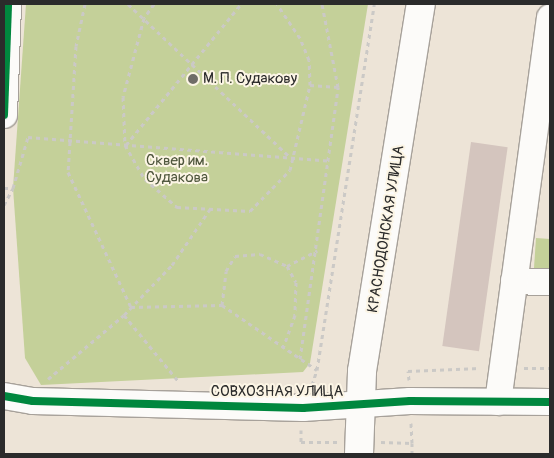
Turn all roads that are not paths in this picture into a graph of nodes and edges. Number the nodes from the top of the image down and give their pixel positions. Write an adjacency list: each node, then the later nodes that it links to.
1 (8, 4): 4 (street)
2 (421, 4): 10 (main road, КРАСНОДОНСКАЯ УЛИЦА)
3 (550, 17): 5 (street)
4 (4, 115)
5 (514, 281): 6 (street); 8 (street)
6 (550, 282)
7 (4, 396): 10 (street, СОВХОЗНАЯ УЛИЦА)
8 (498, 402): 9 (street, СОВХОЗНАЯ УЛИЦА); 10 (street, СОВХОЗНАЯ УЛИЦА)
9 (550, 402)
10 (361, 404): 11 (main road, КРАСНОДОНСКАЯ УЛИЦА)
11 (359, 454)

